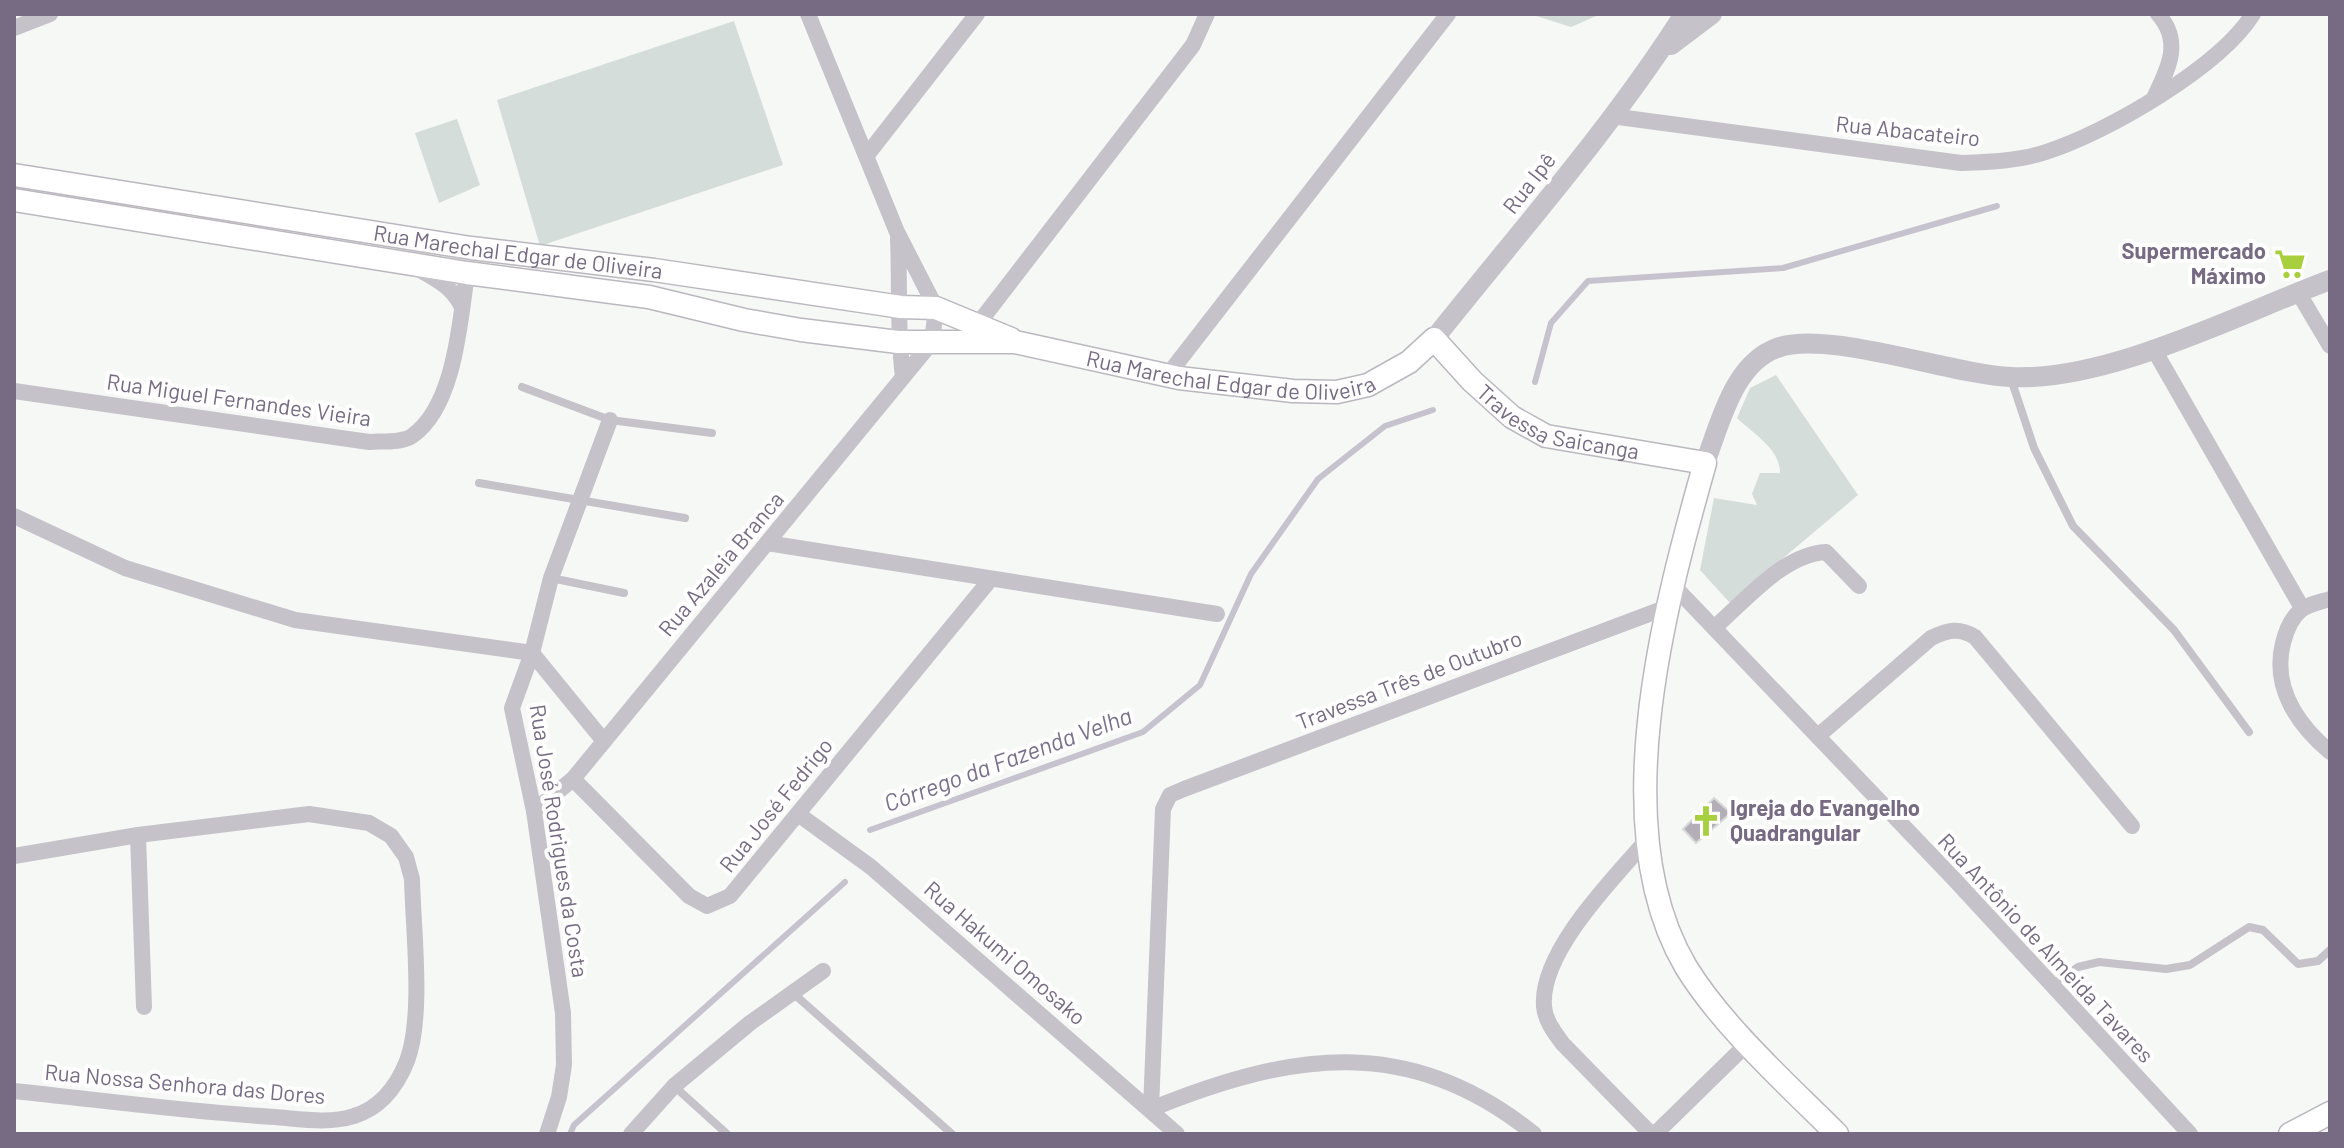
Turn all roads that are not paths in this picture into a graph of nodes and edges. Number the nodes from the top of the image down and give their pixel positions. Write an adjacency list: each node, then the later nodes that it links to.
1 (50, 14): 10 (street)
2 (808, 14): 14 (street)
3 (977, 14): 14 (street)
4 (1207, 14): 25 (street)
5 (1448, 14): 31 (street)
6 (1684, 14): 11 (street, Rua Ipê)
7 (1712, 14): 11 (street, Rua Ipê)
8 (2158, 14): 12 (street)
9 (2253, 14): 12 (street, Rua Abacateiro)
10 (14, 28)
11 (1658, 55): 13 (street, Rua Ipê)
12 (2153, 99): 13 (street, Rua Abacateiro)
13 (1611, 116): 26 (street, Rua Ipê)
14 (867, 155): 17 (street)
15 (14, 175): 23 (main road, Rua Marechal Edgar de Oliveira)
16 (14, 200): 18 (main road, Rua Marechal Edgar de Oliveira)
17 (897, 232): 23 (street); 24 (street)
18 (406, 263): 19 (main road, Rua Marechal Edgar de Oliveira); 22 (street)
19 (467, 273): 22 (street, Rua Miguel Fernandes Vieira); 27 (main road, Rua Marechal Edgar de Oliveira)
20 (2330, 280): 21 (street)
21 (2298, 292): 29 (street); 30 (street)
22 (462, 307): 35 (street, Rua Miguel Fernandes Vieira)
23 (901, 307): 24 (main road, Rua Marechal Edgar de Oliveira); 27 (street)
24 (936, 308): 25 (main road, Rua Marechal Edgar de Oliveira); 28 (street)
25 (975, 333): 28 (main road, Rua Marechal Edgar de Oliveira); 31 (main road, Rua Marechal Edgar de Oliveira)
26 (1434, 339): 31 (main road, Rua Marechal Edgar de Oliveira); 38 (main road, Travessa Saicanga)
27 (898, 342): 28 (main road, Rua Marechal Edgar de Oliveira); 32 (street)
28 (932, 342): 32 (street, Rua Azaleia Branca)
29 (2330, 346)
30 (2153, 348): 33 (street); 51 (street)
31 (1167, 376)
32 (903, 377): 43 (street, Rua Azaleia Branca)
33 (2011, 377): 38 (street); 55 (lane)
34 (522, 387): 36 (lane)
35 (14, 391)
36 (610, 420): 37 (lane); 40 (street, Rua José Rodrigues da Costa)
37 (712, 433)
38 (1705, 463): 46 (main road)
39 (479, 483): 40 (lane)
40 (581, 503): 42 (lane); 44 (street, Rua José Rodrigues da Costa)
41 (14, 516): 54 (street)
42 (685, 518)
43 (767, 543): 45 (street); 57 (street, Rua Azaleia Branca)
44 (551, 578): 48 (lane); 54 (street, Rua José Rodrigues da Costa)
45 (990, 580): 52 (street); 61 (street, Rua José Fedrigo)
46 (1671, 583): 50 (main road); 53 (street, Rua Antônio de Almeida Tavares)
47 (1859, 586): 53 (street)
48 (624, 593)
49 (2330, 599): 51 (street)
50 (1665, 608): 64 (main road); 74 (street, Travessa Três de Outubro)
51 (2302, 608): 58 (street)
52 (1217, 614)
53 (1715, 627): 56 (street, Rua Antônio de Almeida Tavares)
54 (532, 653): 57 (street); 60 (street, Rua José Rodrigues da Costa)
55 (2249, 732)
56 (1818, 736): 62 (street); 68 (street, Rua Antônio de Almeida Tavares)
57 (603, 740): 59 (street, Rua Azaleia Branca)
58 (2330, 752)
59 (573, 779): 60 (street, Rua Azaleia Branca); 61 (street, Rua José Fedrigo)
60 (534, 811): 76 (street, Rua José Rodrigues da Costa)
61 (798, 814): 74 (street, Rua Hakumi Omosako)
62 (2132, 826)
63 (138, 835): 65 (street); 70 (street); 73 (street, Rua Nossa Senhora das Dores)
64 (1646, 841): 71 (main road); 82 (street)
65 (14, 856)
66 (2330, 950): 68 (lane)
67 (823, 971): 69 (street)
68 (2050, 985): 84 (street, Rua Antônio de Almeida Tavares)
69 (794, 994): 72 (street); 79 (lane)
70 (144, 1007)
71 (1747, 1044): 82 (street); 83 (main road)
72 (674, 1086): 77 (street); 78 (lane)
73 (14, 1091)
74 (1151, 1109): 80 (street, Rua Hakumi Omosako); 81 (street)
75 (2330, 1113): 85 (main road)
76 (547, 1134)
77 (631, 1134)
78 (727, 1134)
79 (952, 1134)
80 (1177, 1134)
81 (1534, 1134)
82 (1653, 1134)
83 (1837, 1134)
84 (2190, 1134)
85 (2290, 1134)

